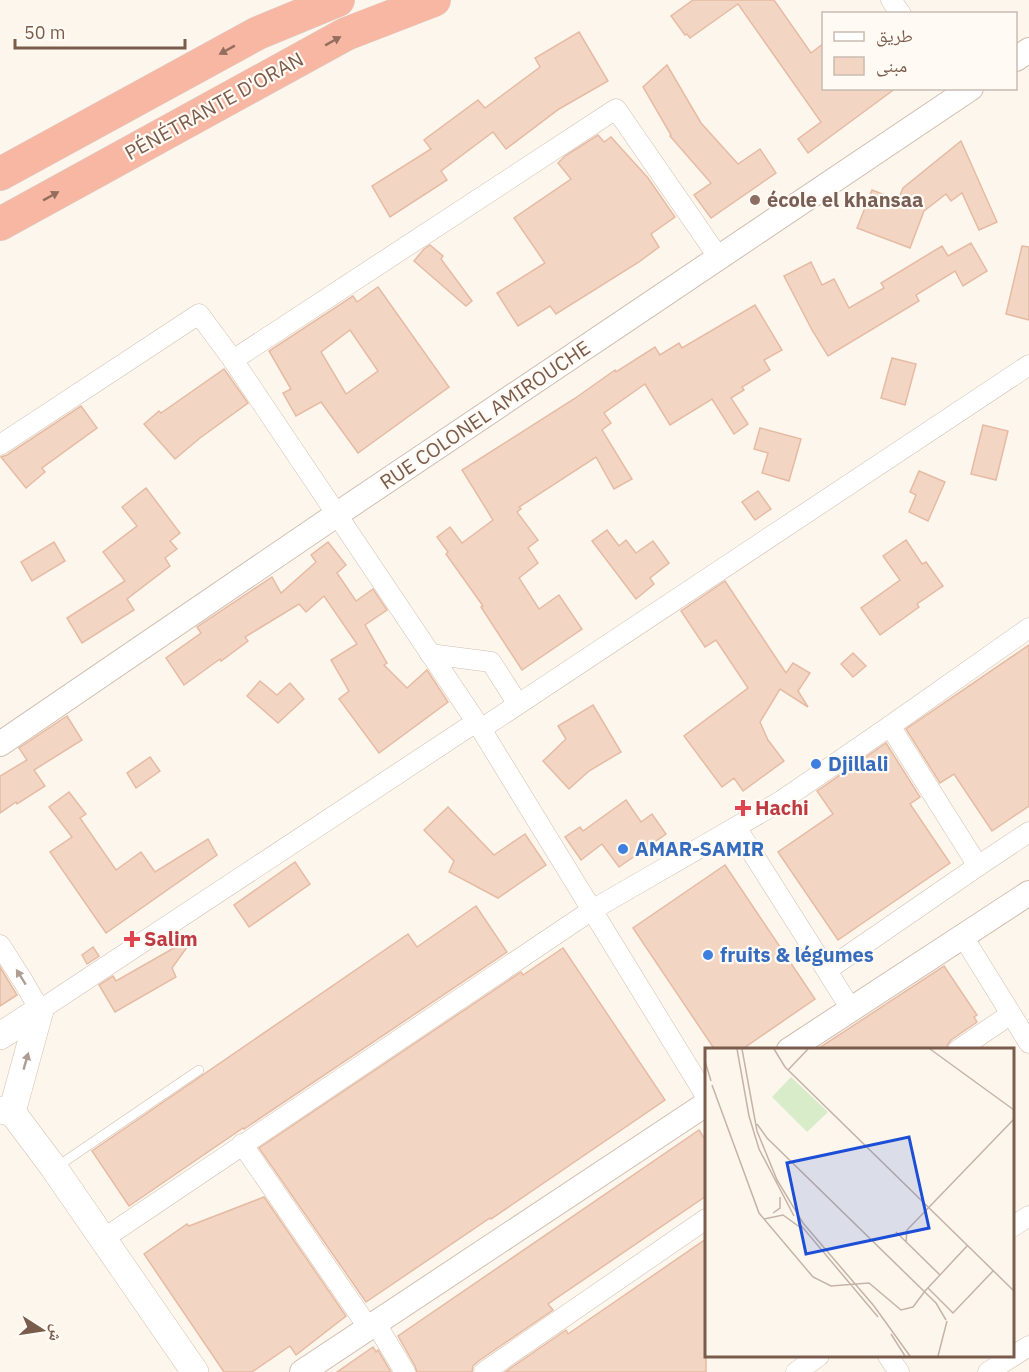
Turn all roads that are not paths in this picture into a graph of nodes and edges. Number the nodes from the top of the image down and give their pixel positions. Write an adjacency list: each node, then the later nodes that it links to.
1 (301, 0): 4 (highway)
2 (338, 0): 4 (highway, PÉNÉTRANTE D'ORAN)
3 (434, 0): 7 (highway, PÉNÉTRANTE D'ORAN, one-way to 3)
4 (258, 33): 6 (highway, PÉNÉTRANTE D'ORAN, one-way to 6)
5 (962, 91): 8 (street, RUE COLONEL AMIROUCHE)
6 (0, 174)
7 (0, 224)
8 (719, 258): 9 (street); 12 (street, RUE COLONEL AMIROUCHE)
9 (233, 360): 11 (street); 12 (street)
10 (1029, 365): 15 (street)
11 (0, 445)
12 (336, 515): 14 (street); 18 (street, RUE COLONEL AMIROUCHE)
13 (1029, 628): 17 (street)
14 (430, 654): 15 (street); 16 (street)
15 (518, 704): 16 (street)
16 (478, 726): 23 (street); 28 (street)
17 (890, 726): 19 (street); 21 (street)
18 (0, 744)
19 (736, 827): 23 (street); 26 (street)
20 (1029, 832): 21 (street)
21 (978, 866): 26 (street)
22 (1029, 893): 24 (street)
23 (592, 910): 35 (street); 38 (street)
24 (962, 935): 27 (street); 29 (street)
25 (0, 945): 28 (street, one-way to 25)
26 (827, 970): 27 (street)
27 (851, 1009): 32 (street)
28 (40, 1010): 30 (main road); 37 (main road, one-way to 28)
29 (1011, 1014): 31 (street); 33 (street)
30 (0, 1036)
31 (1029, 1043)
32 (792, 1048)
33 (961, 1048)
34 (200, 1070): 39 (lane)
35 (705, 1094)
36 (705, 1105): 44 (street)
37 (6, 1111): 39 (main road)
38 (242, 1144): 43 (street); 44 (street)
39 (54, 1168): 43 (main road)
40 (1029, 1216): 42 (street)
41 (705, 1220): 53 (street)
42 (1014, 1226)
43 (103, 1239): 50 (main road)
44 (372, 1325): 51 (street); 52 (street)
45 (1029, 1346): 46 (street)
46 (1014, 1356)
47 (818, 1357): 54 (street)
48 (889, 1357): 55 (street)
49 (1012, 1357): 56 (street)
50 (195, 1372)
51 (302, 1372)
52 (405, 1372)
53 (484, 1372)
54 (796, 1372)
55 (899, 1372)
56 (989, 1372)

